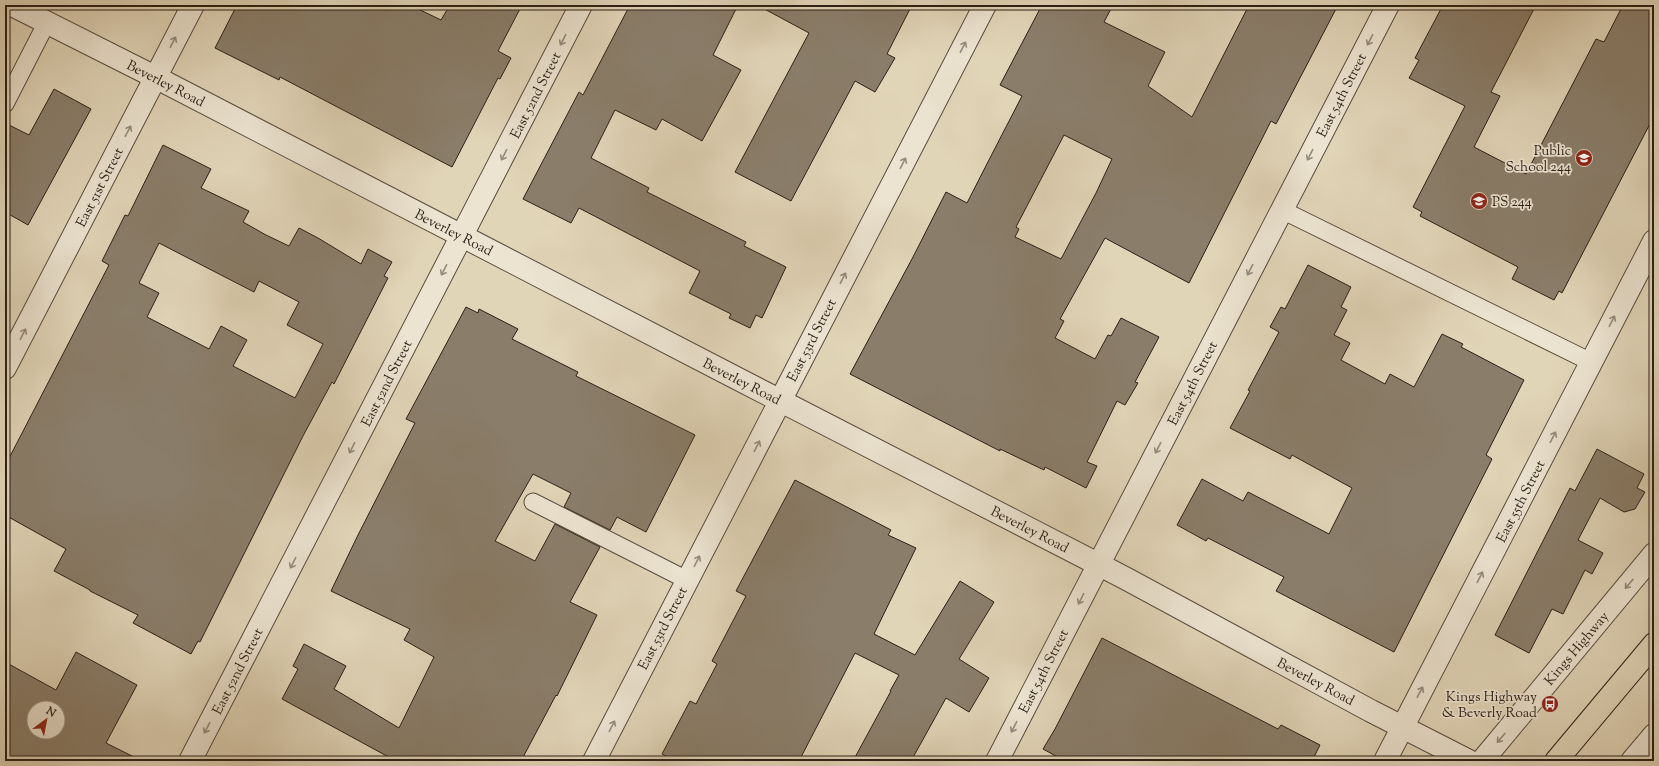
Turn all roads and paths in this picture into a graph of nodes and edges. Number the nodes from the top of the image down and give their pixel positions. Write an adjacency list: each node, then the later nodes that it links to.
1 (12, 5): 6 (street, Beverley Road)
2 (193, 5): 7 (street, East 51st Street, one-way to 2)
3 (581, 5): 10 (street, East 52nd Street, one-way to 10)
4 (985, 5): 14 (street, East 53rd Street, one-way to 4)
5 (1388, 5): 9 (street, East 54th Street, one-way to 9)
6 (47, 22): 7 (street, Beverley Road); 8 (lane)
7 (155, 77): 10 (street, Beverley Road); 13 (street, East 51st Street, one-way to 7)
8 (5, 104)
9 (1282, 210): 12 (lane); 17 (street, East 54th Street, one-way to 17)
10 (462, 235): 14 (street, Beverley Road); 22 (street, East 52nd Street, one-way to 22)
11 (1654, 241): 12 (street, East 55th Street, one-way to 11)
12 (1591, 362): 20 (street, East 55th Street, one-way to 12)
13 (5, 368)
14 (781, 400): 17 (street, Beverley Road); 18 (street, East 53rd Street, one-way to 14)
15 (533, 502): 18 (lane)
16 (1654, 554): 27 (street, Kings Highway, one-way to 27)
17 (1098, 564): 20 (street, Beverley Road); 24 (street, East 54th Street, one-way to 24)
18 (687, 580): 23 (street, East 53rd Street, one-way to 18)
19 (1652, 644): 28 (main road)
20 (1402, 727): 25 (street, East 55th Street); 26 (street, Beverley Road)
21 (1654, 735): 29 (street)
22 (190, 761)
23 (594, 761)
24 (996, 761)
25 (1386, 761)
26 (1469, 761)
27 (1482, 761)
28 (1556, 761)
29 (1632, 761)

